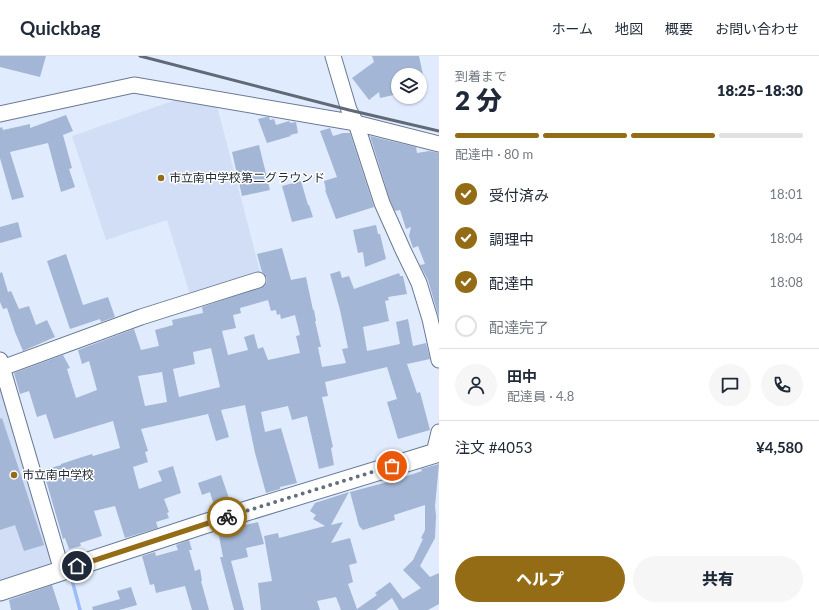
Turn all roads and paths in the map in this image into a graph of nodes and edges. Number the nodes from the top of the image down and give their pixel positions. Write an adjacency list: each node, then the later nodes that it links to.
1 (333, 56): 3 (street)
2 (0, 114): 3 (street)
3 (356, 123): 4 (street); 6 (street)
4 (439, 144)
5 (258, 280): 7 (street)
6 (439, 360)
7 (1, 364): 10 (street)
8 (439, 432): 9 (street)
9 (437, 452): 10 (street)
10 (62, 570): 11 (street)
11 (0, 591)

